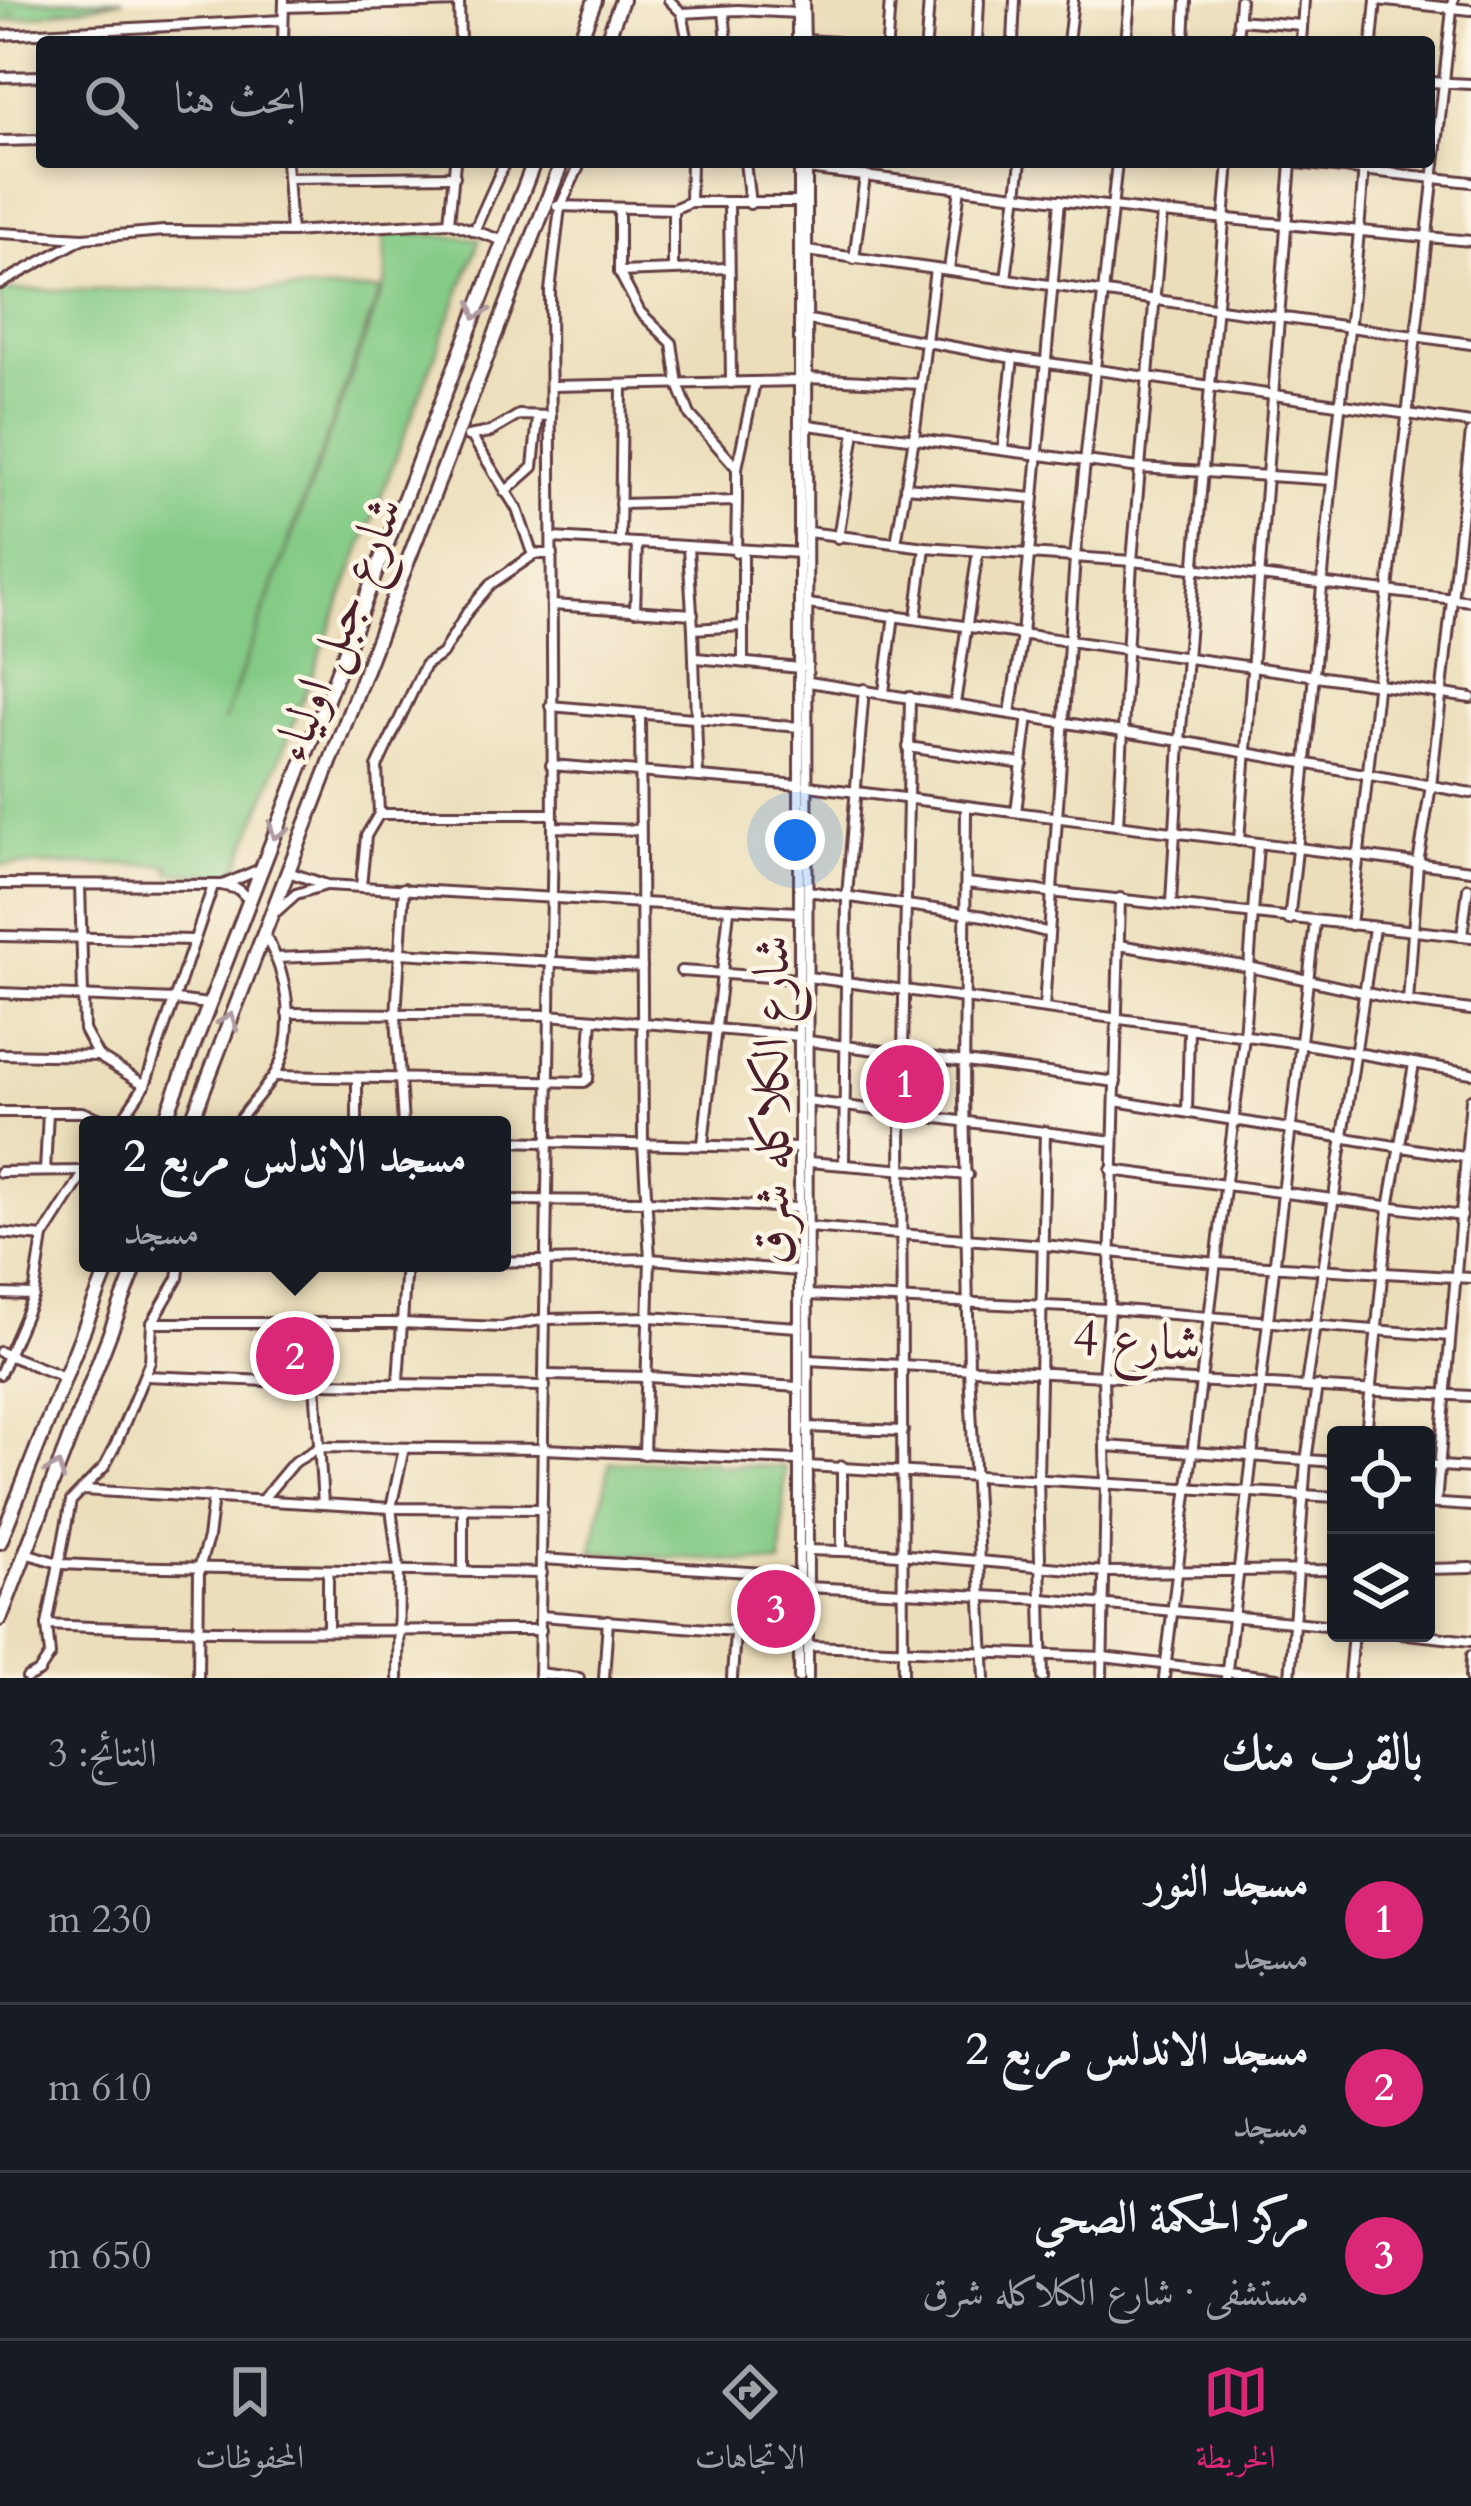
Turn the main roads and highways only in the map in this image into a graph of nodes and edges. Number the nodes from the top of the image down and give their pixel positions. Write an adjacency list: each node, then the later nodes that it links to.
1 (595, 0): 3 (highway)
2 (622, 0): 4 (highway)
3 (581, 36)
4 (608, 36)
5 (533, 168): 7 (highway, شارع جبل اولياء, one-way to 7)
6 (561, 168): 8 (highway, شارع جبل اولياء)
7 (456, 366): 8 (highway); 9 (highway, شارع جبل اولياء)
8 (476, 383): 10 (highway, شارع جبل اولياء)
9 (445, 394): 10 (highway); 11 (highway, شارع جبل اولياء, one-way to 11)
10 (463, 415): 12 (highway, شارع جبل اولياء, one-way to 10)
11 (166, 1116)
12 (193, 1116)
13 (106, 1272): 15 (highway)
14 (134, 1272): 17 (highway, one-way to 14)
15 (2, 1533)
16 (0, 1565): 17 (highway)
17 (18, 1572): 18 (highway)
18 (1, 1615)

